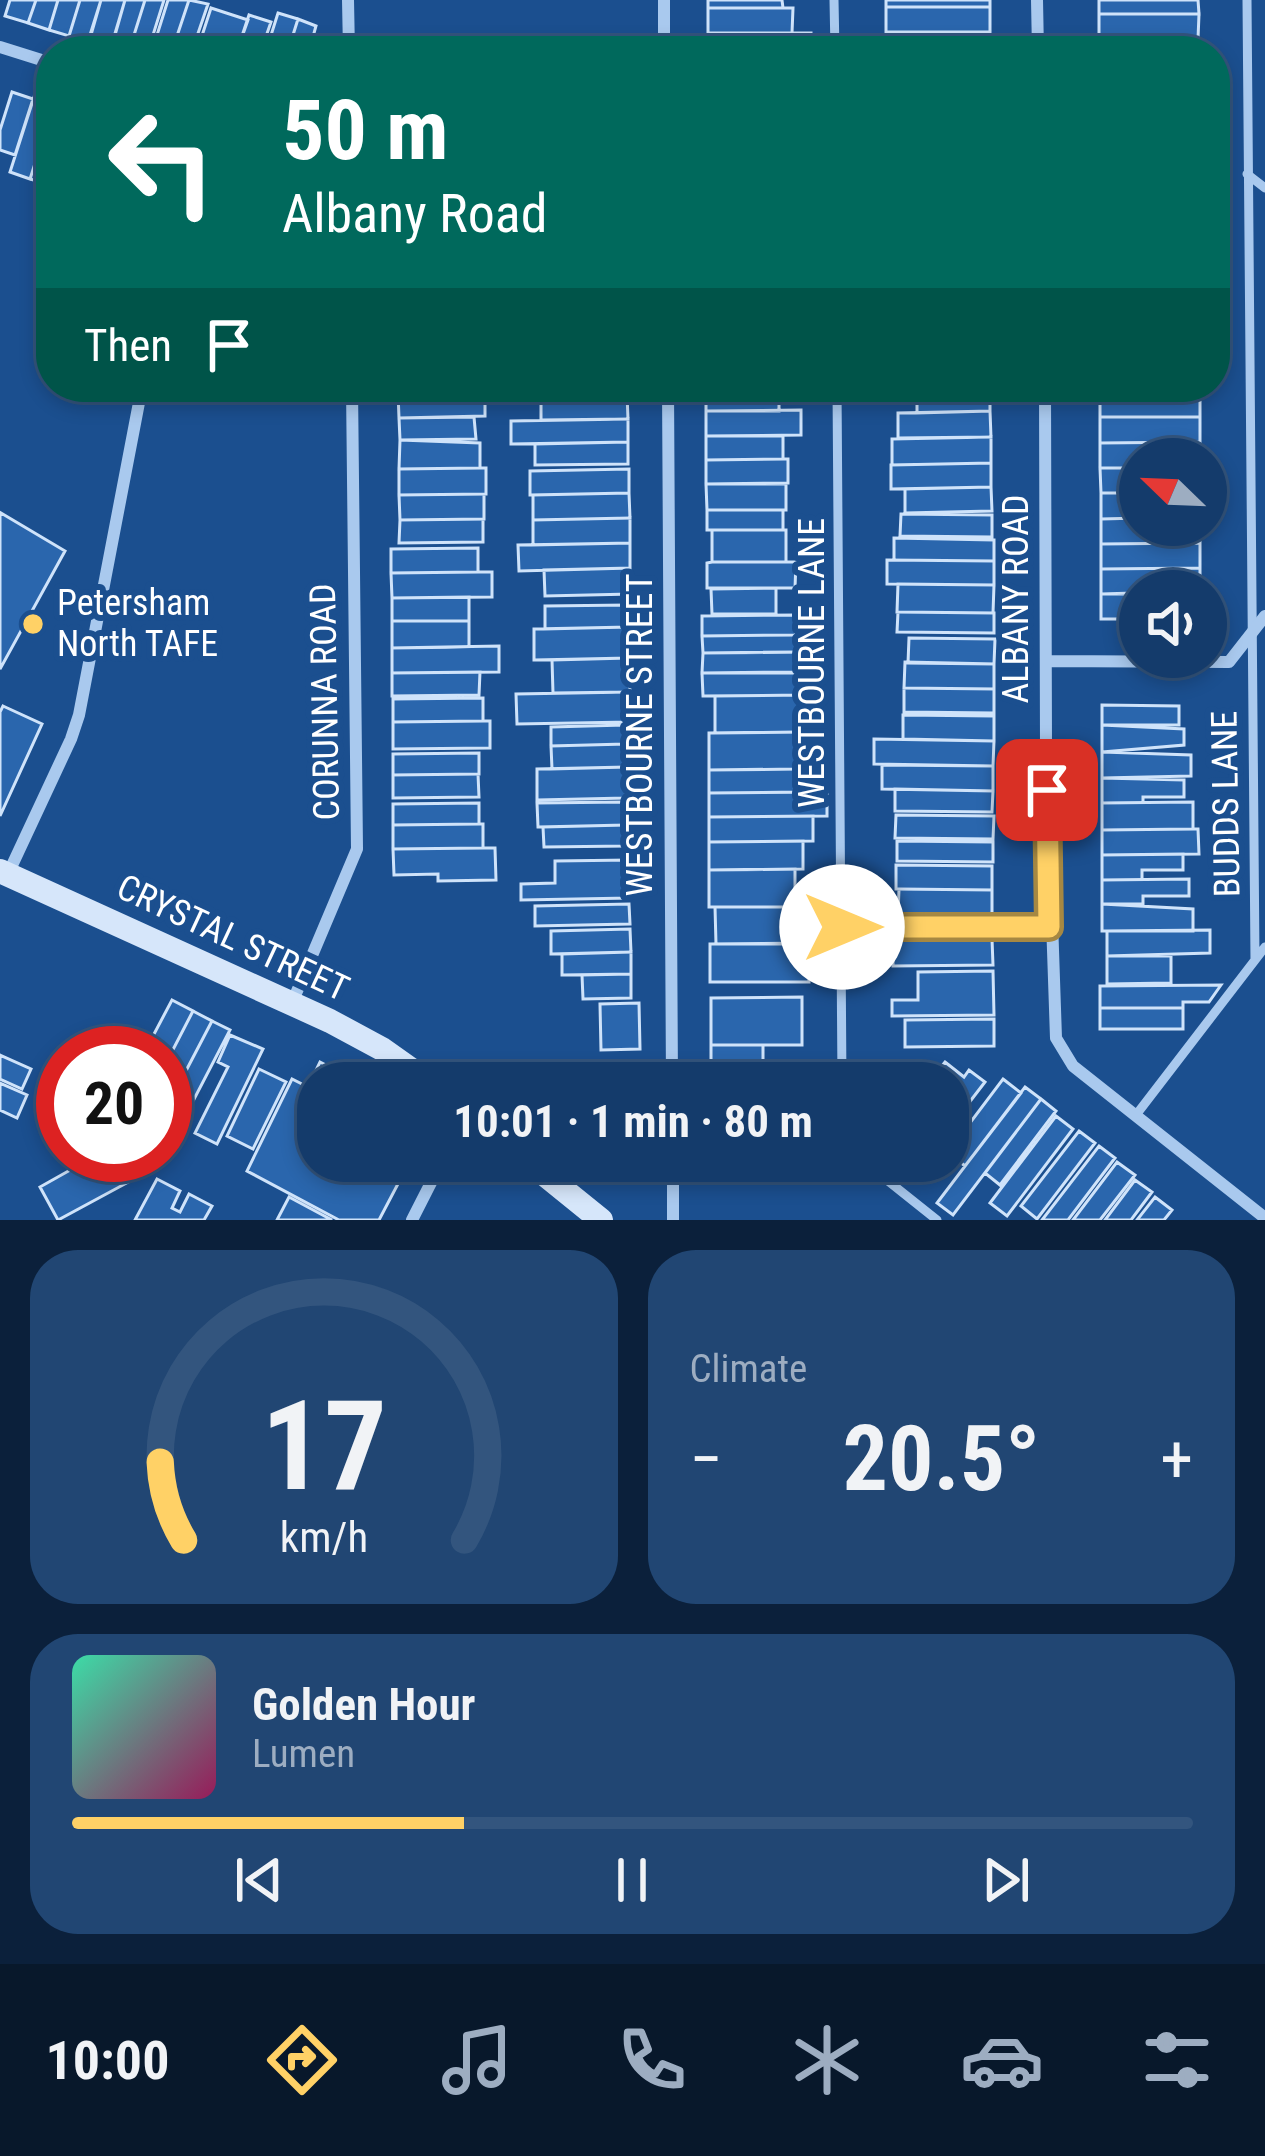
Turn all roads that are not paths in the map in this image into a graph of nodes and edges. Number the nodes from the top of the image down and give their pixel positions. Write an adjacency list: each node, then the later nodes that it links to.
1 (348, 0): 6 (street)
2 (664, 0): 7 (street)
3 (834, 0): 8 (lane)
4 (1037, 0): 9 (street)
5 (1247, 0): 12 (lane, BUDDS LANE)
6 (349, 36)
7 (664, 36)
8 (835, 36)
9 (1038, 36)
10 (0, 47): 11 (street)
11 (36, 58)
12 (1246, 174): 13 (lane); 20 (lane, BUDDS LANE)
13 (1265, 188)
14 (139, 402): 22 (street)
15 (352, 402): 27 (street, CORUNNA ROAD)
16 (668, 402): 29 (street, WESTBOURNE STREET)
17 (837, 402): 23 (lane, WESTBOURNE LANE)
18 (1045, 402): 21 (street, ALBANY ROAD)
19 (1265, 616): 20 (street)
20 (1253, 631): 21 (street); 26 (lane, BUDDS LANE)
21 (1046, 662): 24 (street, ALBANY ROAD)
22 (4, 873): 27 (main road, CRYSTAL STREET)
23 (842, 927): 24 (lane); 30 (lane, WESTBOURNE LANE)
24 (1049, 927): 31 (street, ALBANY ROAD)
25 (1265, 947): 26 (lane)
26 (1255, 960): 31 (lane)
27 (292, 1003): 28 (main road, CRYSTAL STREET)
28 (399, 1062)
29 (672, 1062)
30 (842, 1062)
31 (1136, 1114): 36 (street, ALBANY ROAD)
32 (431, 1182): 37 (street)
33 (554, 1182): 38 (main road)
34 (673, 1182): 39 (street)
35 (889, 1182): 40 (lane)
36 (1265, 1218)
37 (412, 1220)
38 (601, 1220)
39 (673, 1220)
40 (937, 1220)

